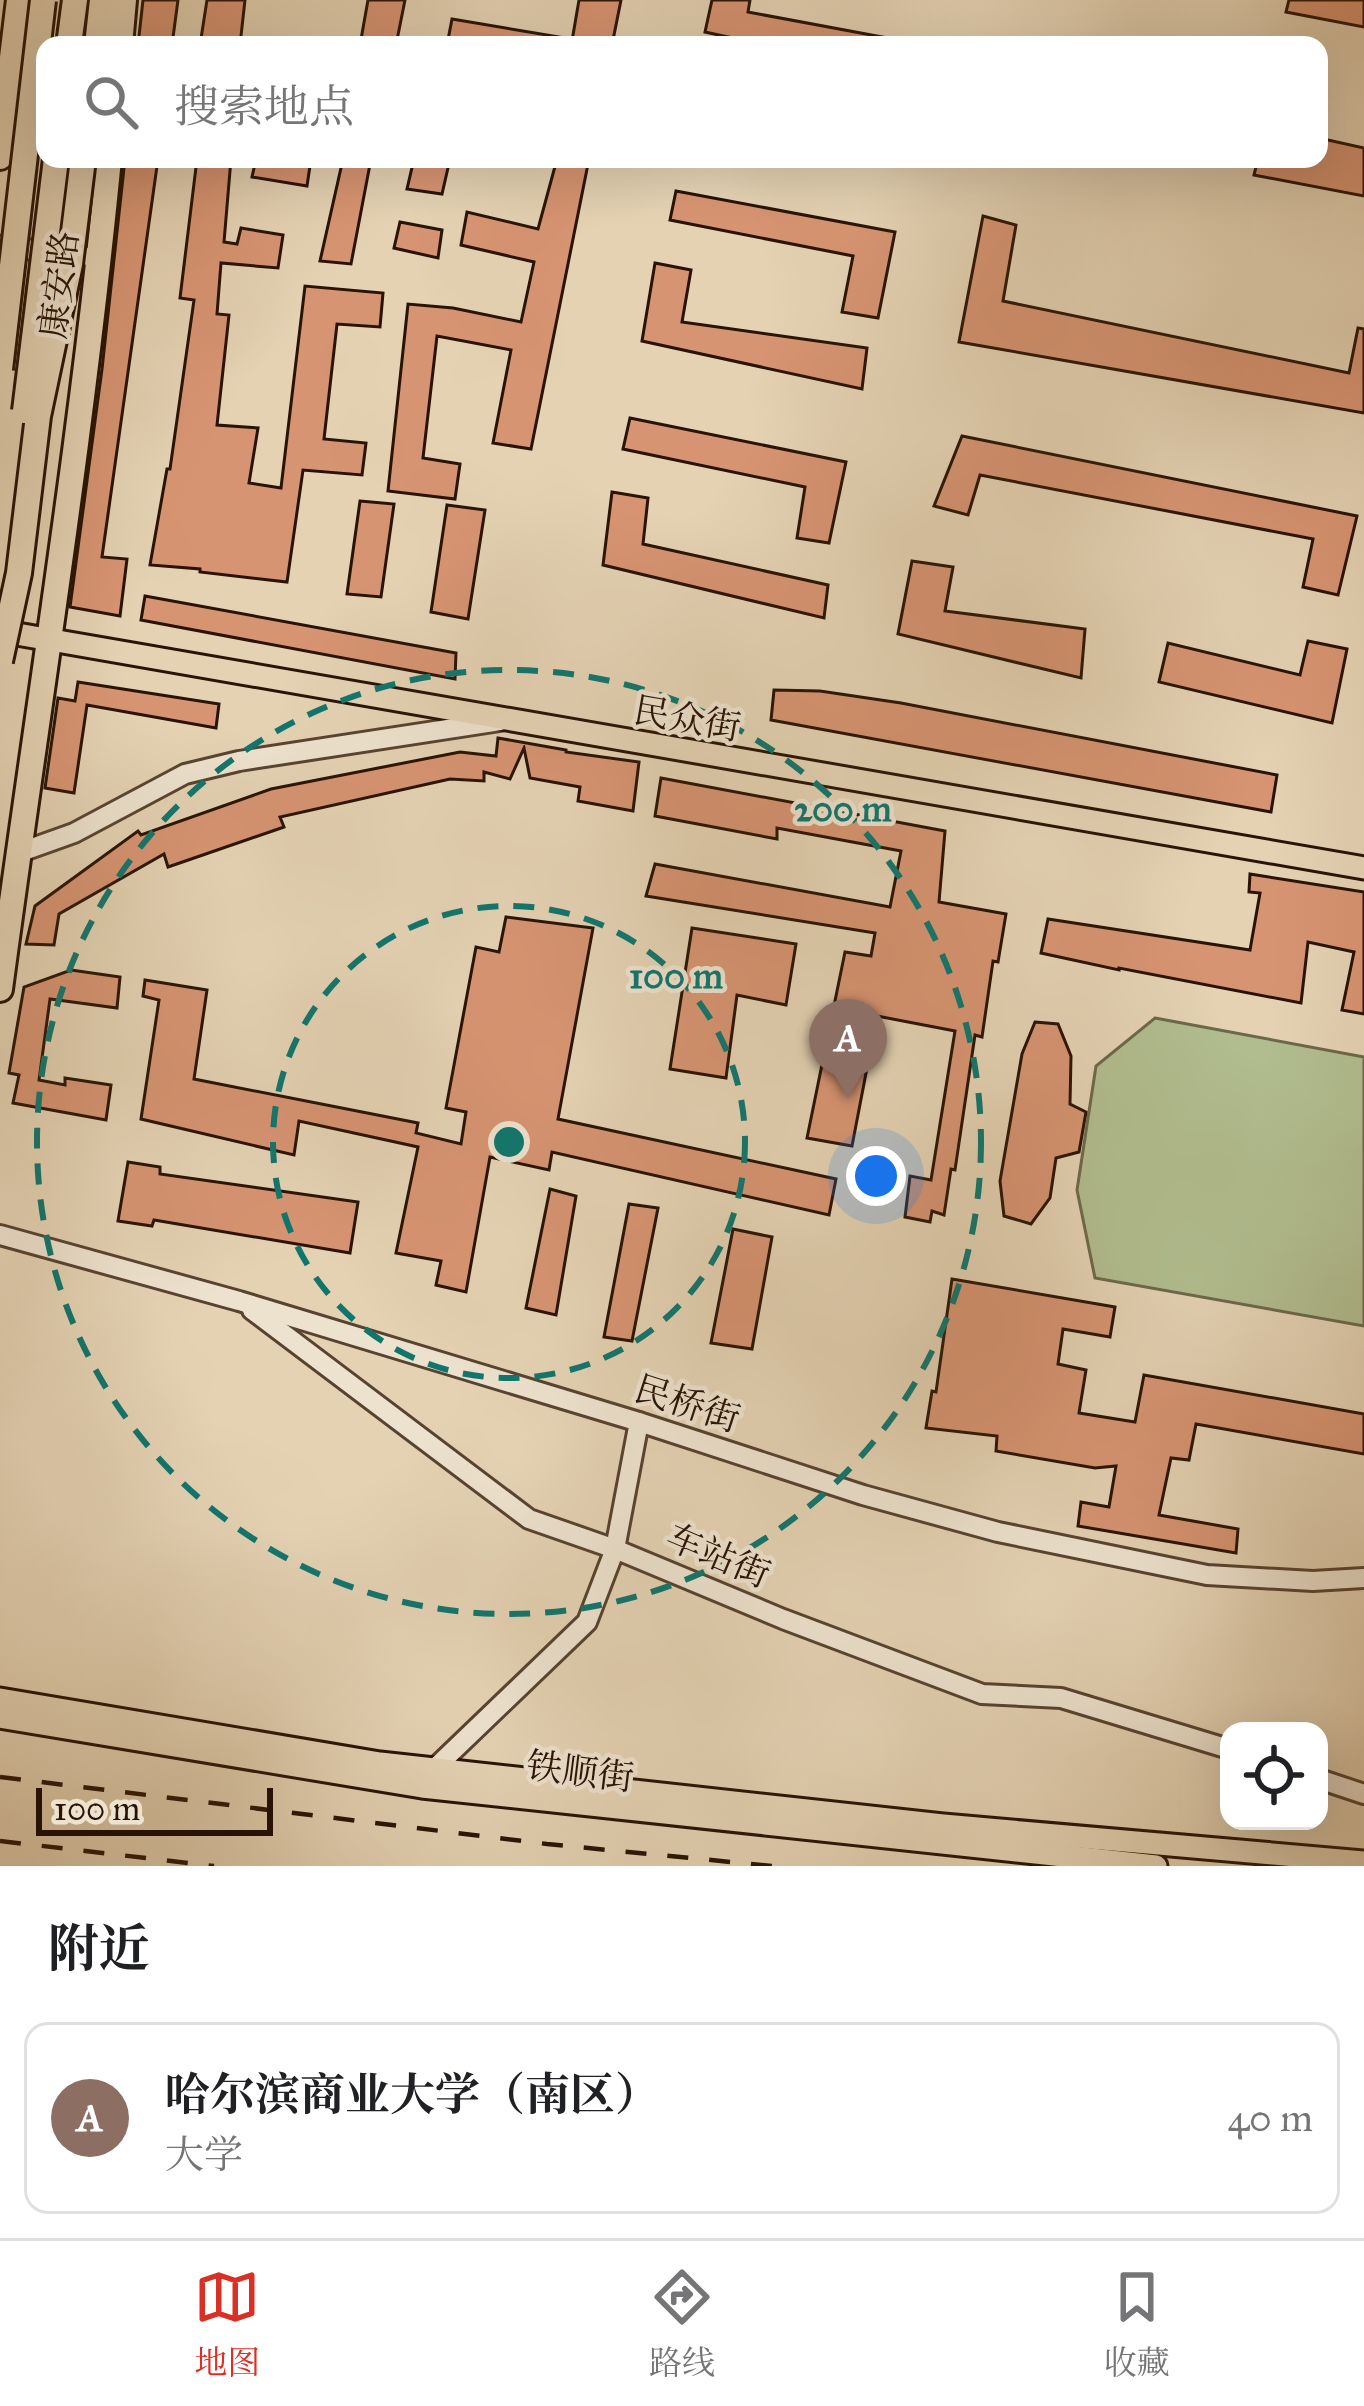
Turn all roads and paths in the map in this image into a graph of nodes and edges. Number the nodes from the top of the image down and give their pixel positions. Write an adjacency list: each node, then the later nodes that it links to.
1 (3, 0): 7 (highway)
2 (19, 0): 13 (highway)
3 (43, 0): 8 (highway, bridge)
4 (75, 0): 9 (highway)
5 (102, 0): 10 (highway)
6 (124, 0): 11 (highway)
7 (0, 23)
8 (39, 36)
9 (70, 36)
10 (98, 36)
11 (121, 36)
12 (36, 60): 19 (highway, bridge)
13 (0, 157)
14 (55, 168): 20 (highway, bridge)
15 (82, 168): 23 (highway, bridge)
16 (108, 168): 18 (highway, 康安路)
17 (0, 246): 18 (street)
18 (100, 258): 22 (highway, 康安路)
19 (0, 369)
20 (0, 616)
21 (0, 631): 22 (main road, 民众街)
22 (51, 641): 24 (main road, 民众街); 25 (highway, 康安路)
23 (0, 661)
24 (503, 721): 25 (street); 26 (main road, 民众街)
25 (18, 854): 27 (highway, 康安路)
26 (1364, 868)
27 (0, 989)
28 (0, 1235): 29 (street, 民桥街)
29 (239, 1300): 30 (street, 民桥街); 31 (street, 车站街)
30 (639, 1422): 31 (street); 32 (street, 民桥街)
31 (615, 1549): 35 (street, 车站街); 36 (street)
32 (1364, 1578)
33 (0, 1699): 36 (main road)
34 (0, 1717): 40 (main road, 铁顺街)
35 (1220, 1746)
36 (434, 1769): 39 (main road)
37 (1328, 1782): 38 (street)
38 (1364, 1794)
39 (1364, 1862)
40 (1156, 1866)

